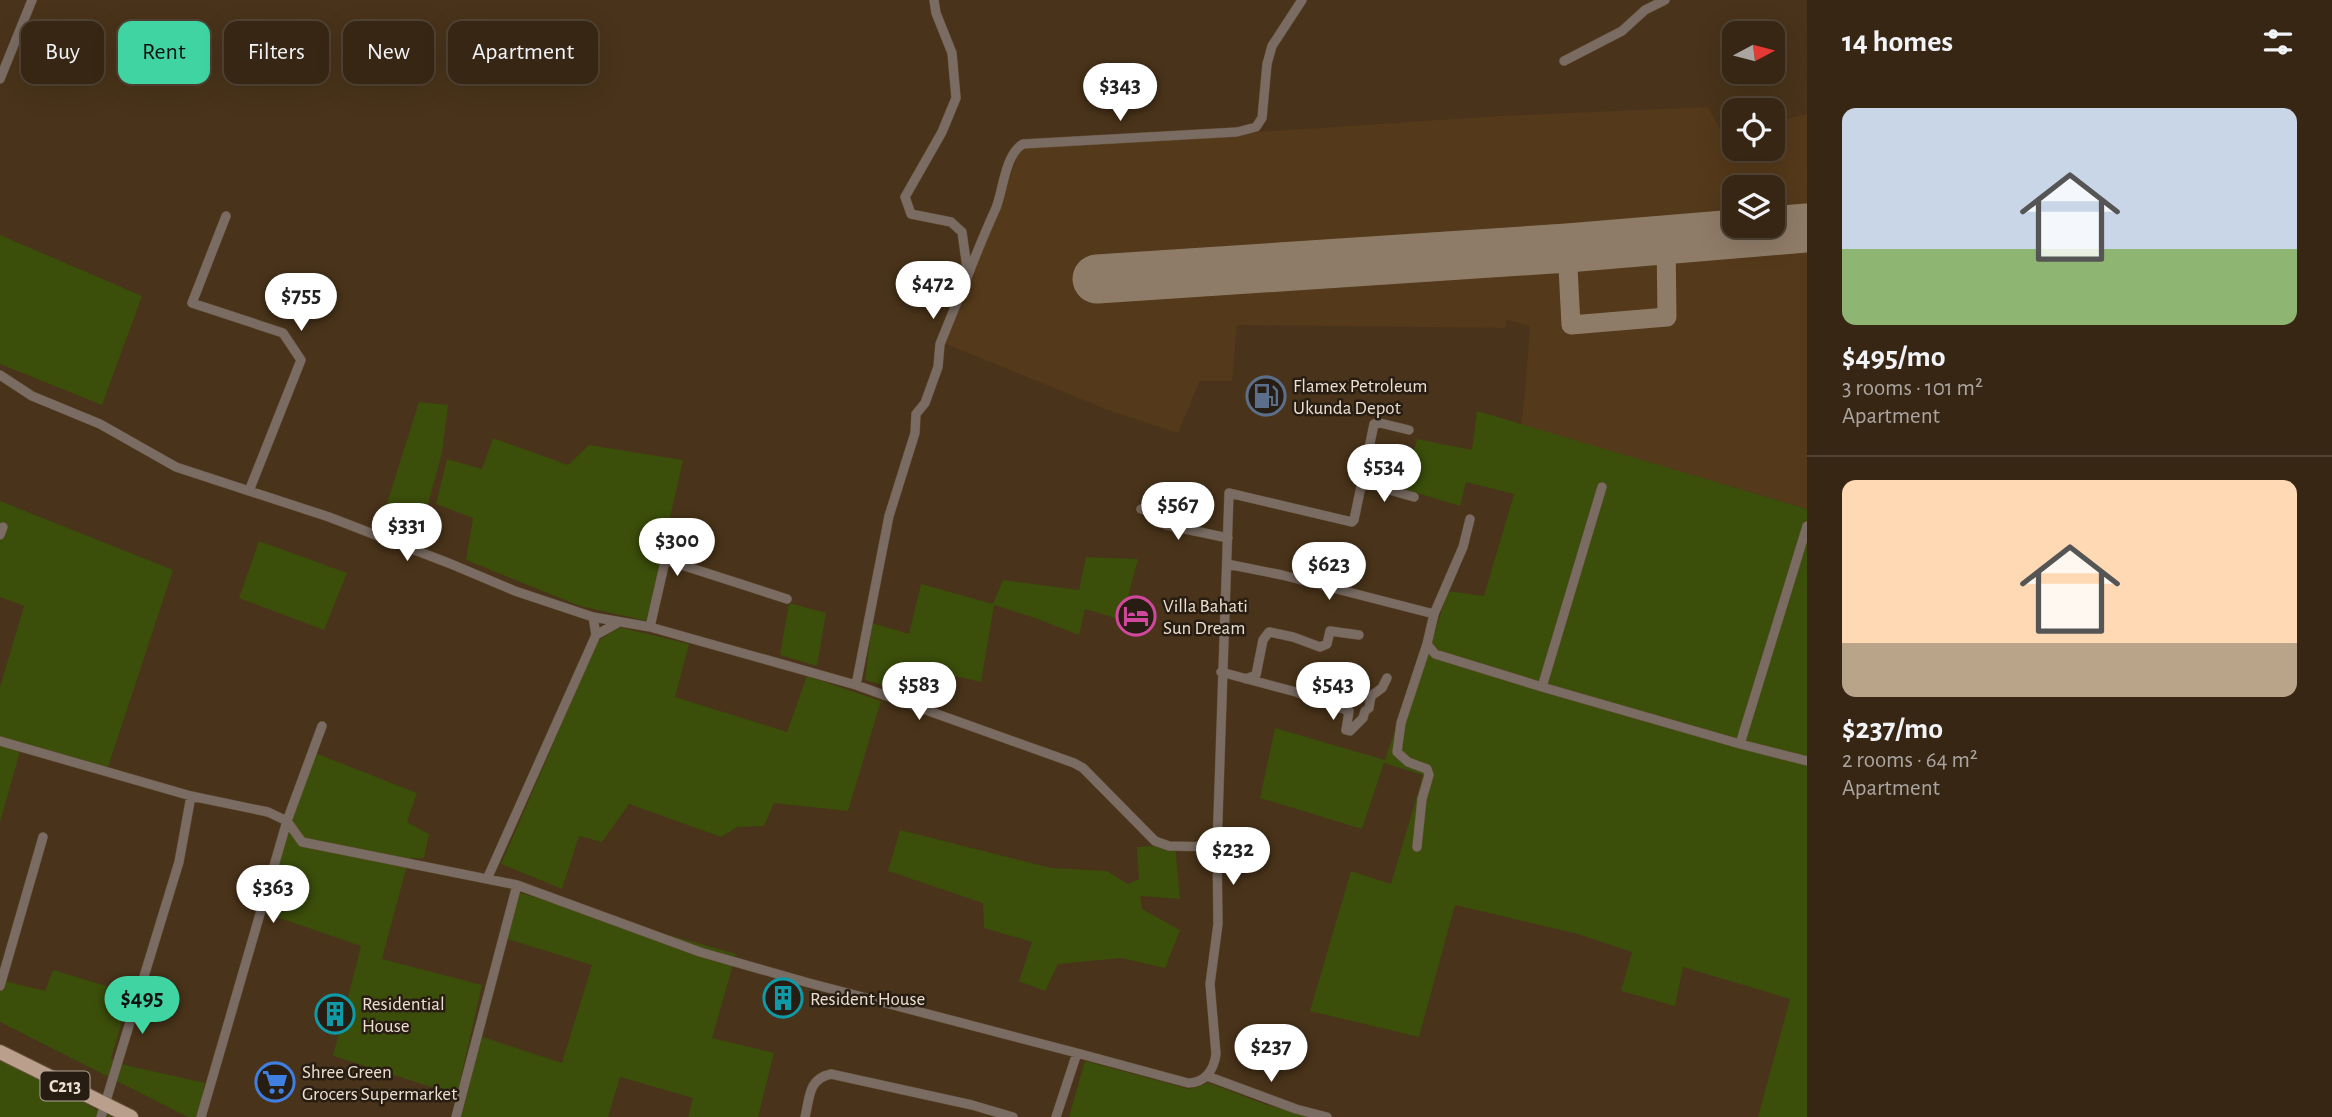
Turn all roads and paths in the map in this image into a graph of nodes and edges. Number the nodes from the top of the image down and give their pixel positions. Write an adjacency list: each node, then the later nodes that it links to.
1 (32, 0): 6 (street)
2 (934, 0): 8 (street)
3 (1302, 0): 8 (street)
4 (1665, 0): 5 (street)
5 (1564, 61)
6 (0, 79)
7 (226, 216): 13 (street)
8 (968, 275): 31 (street)
9 (0, 375): 13 (street)
10 (1409, 430): 11 (street)
11 (1362, 482): 14 (street); 18 (street)
12 (1602, 487): 32 (street)
13 (249, 491): 22 (street)
14 (1414, 497)
15 (1141, 509): 18 (street)
16 (1470, 519): 21 (street)
17 (1807, 526): 35 (street)
18 (1228, 538): 19 (street)
19 (1227, 564): 21 (street); 28 (street)
20 (787, 599): 24 (street)
21 (1434, 614): 27 (street)
22 (593, 617): 23 (street); 25 (street)
23 (619, 622): 24 (street); 25 (street)
24 (650, 627): 31 (street)
25 (596, 635): 42 (street)
26 (1359, 635): 30 (street)
27 (1427, 644): 32 (street); 41 (street)
28 (1221, 672): 30 (street); 40 (street)
29 (1387, 678): 30 (street)
30 (1246, 679)
31 (856, 685): 40 (street)
32 (1542, 687): 35 (street)
33 (322, 726): 38 (street)
34 (0, 741): 37 (street)
35 (1741, 744): 36 (street)
36 (1807, 761)
37 (191, 796): 38 (street); 48 (street)
38 (287, 821): 42 (street); 50 (street)
39 (43, 837): 44 (street)
40 (1217, 847): 47 (street)
41 (1418, 847)
42 (487, 878): 43 (street)
43 (517, 885): 46 (street); 51 (street)
44 (0, 986)
45 (0, 1052): 48 (main road, C213)
46 (1077, 1053): 47 (street); 54 (street)
47 (1207, 1076): 55 (street)
48 (103, 1111): 49 (main road, C213)
49 (131, 1117)
50 (201, 1117)
51 (456, 1117)
52 (805, 1117): 53 (street)
53 (1013, 1117)
54 (1056, 1117)
55 (1327, 1117)

